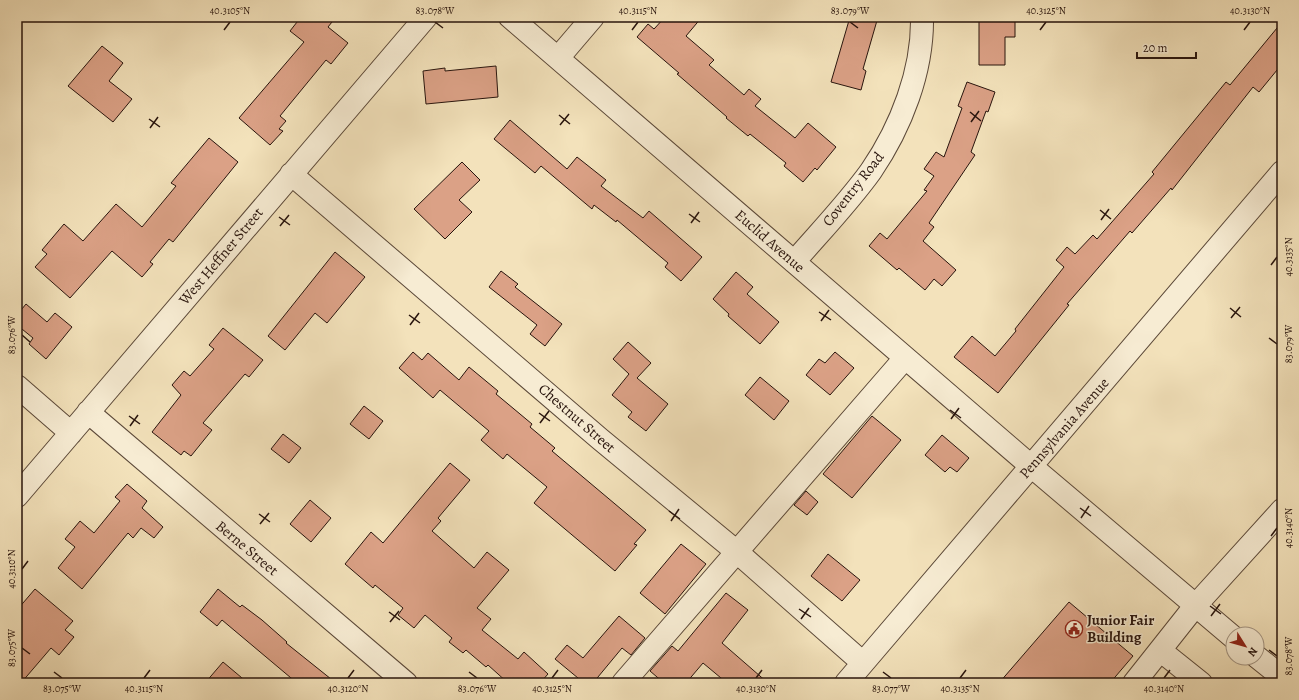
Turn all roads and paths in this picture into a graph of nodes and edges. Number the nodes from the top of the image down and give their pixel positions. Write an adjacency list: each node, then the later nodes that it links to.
1 (426, 17): 7 (street, West Heffner Street)
2 (510, 17): 5 (street, Euclid Avenue)
3 (593, 17): 5 (street)
4 (922, 17): 8 (street, Coventry Road)
5 (558, 58): 8 (street, Euclid Avenue)
6 (1282, 172): 13 (street, Pennsylvania Avenue)
7 (291, 174): 11 (street, West Heffner Street); 16 (street, Chestnut Street)
8 (794, 262): 9 (street, Euclid Avenue)
9 (905, 358): 13 (street, Euclid Avenue); 16 (street)
10 (17, 386): 12 (street)
11 (88, 412): 12 (street, West Heffner Street); 23 (street, Berne Street)
12 (71, 433): 14 (street, West Heffner Street)
13 (1031, 466): 17 (street, Euclid Avenue); 20 (street, Pennsylvania Avenue)
14 (17, 496)
15 (1282, 510): 17 (street)
16 (737, 552): 20 (street, Chestnut Street); 24 (street)
17 (1195, 606): 18 (street, Euclid Avenue); 19 (street)
18 (1225, 630)
19 (1161, 651): 26 (street); 27 (street)
20 (863, 663): 25 (street, Pennsylvania Avenue)
21 (1265, 663): 22 (street)
22 (1282, 677)
23 (406, 683)
24 (623, 683)
25 (846, 683)
26 (1134, 683)
27 (1201, 683)

